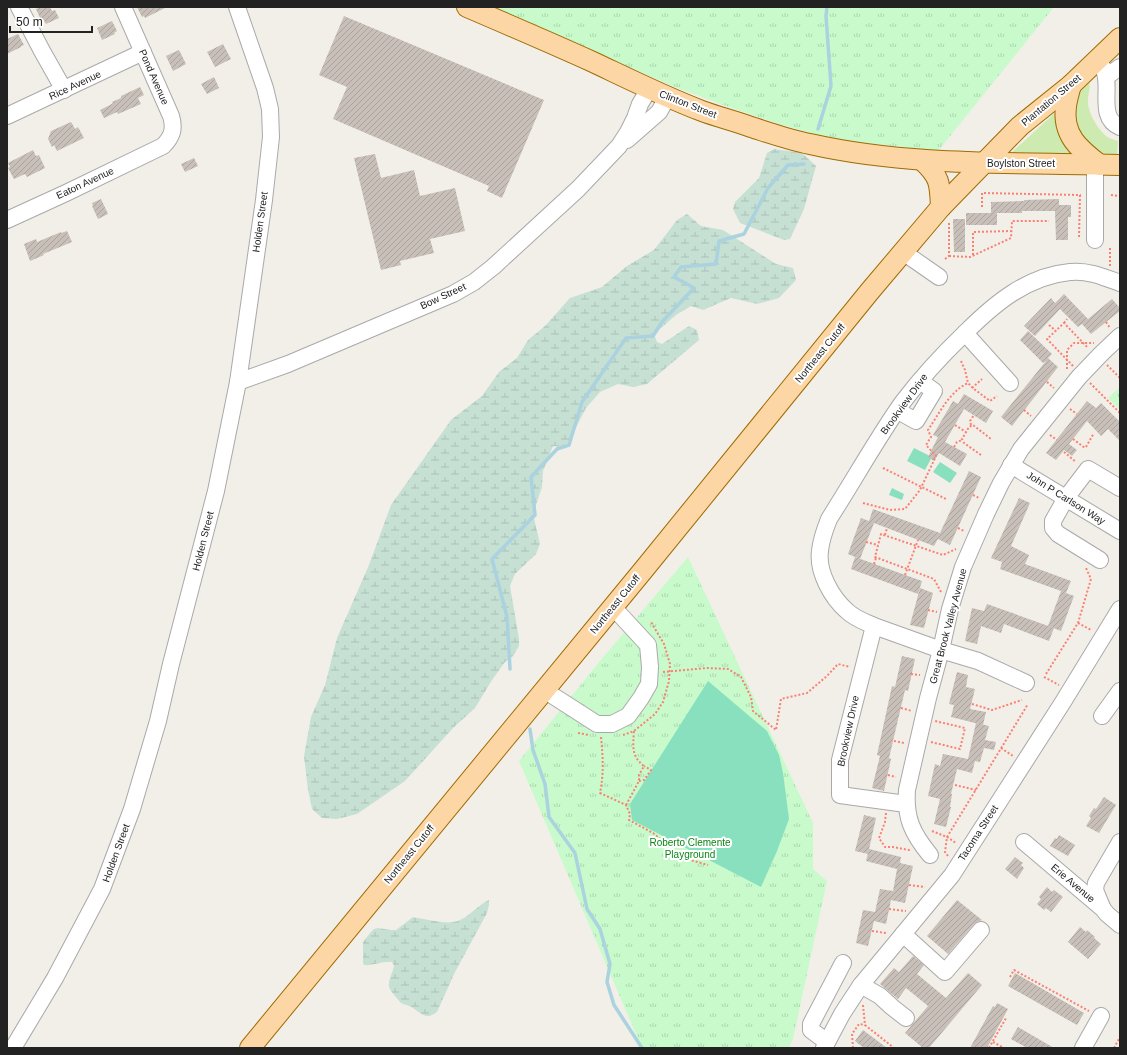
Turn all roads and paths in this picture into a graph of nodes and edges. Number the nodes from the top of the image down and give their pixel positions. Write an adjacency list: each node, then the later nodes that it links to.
1 (19, 7): 11 (street)
2 (123, 7): 6 (street, Pond Avenue)
3 (237, 7): 56 (street, Holden Street)
4 (467, 7): 10 (main road, Clinton Street)
5 (1120, 38): 8 (main road, Plantation Street)
6 (143, 52): 11 (street, Rice Avenue); 15 (street, Pond Avenue)
7 (1120, 67): 8 (street)
8 (1101, 68): 9 (main road, Plantation Street); 14 (street)
9 (1071, 85): 18 (main road, Plantation Street); 19 (main road)
10 (649, 89): 12 (main road, Clinton Street); 16 (street, Bow Street)
11 (64, 90): 13 (street, Rice Avenue)
12 (668, 96): 16 (street, Bow Street); 17 (main road, Clinton Street)
13 (7, 116)
14 (1120, 127)
15 (163, 146): 25 (street, Eaton Avenue)
16 (612, 153): 56 (street, Bow Street)
17 (922, 160): 18 (main road, Boylston Street); 24 (main road)
18 (983, 163): 19 (main road, Boylston Street); 24 (main road, Northeast Cutoff)
19 (1097, 165): 20 (main road, Boylston Street); 29 (street)
20 (1120, 165)
21 (1111, 195): 22 (path)
22 (1120, 196)
23 (982, 207): 28 (path)
24 (945, 212): 31 (main road, Northeast Cutoff); 33 (path)
25 (7, 220)
26 (1049, 221): 27 (path)
27 (1011, 231): 32 (path); 32 (path)
28 (1079, 237)
29 (1095, 240)
30 (1110, 247): 35 (path)
31 (902, 252): 36 (street); 104 (main road, Northeast Cutoff)
32 (973, 255): 33 (path)
33 (949, 256): 34 (path)
34 (945, 259)
35 (1110, 270)
36 (939, 277)
37 (1120, 283): 42 (street, Brookview Drive)
38 (1067, 319): 39 (path)
39 (1064, 323): 41 (path); 46 (path)
40 (1049, 325): 41 (path)
41 (1056, 331): 44 (path)
42 (965, 333): 60 (street); 109 (street, Brookview Drive)
43 (1120, 336): 83 (street, Great Brook Valley Avenue)
44 (1047, 339): 45 (path); 49 (path)
45 (1044, 342)
46 (1083, 343): 47 (path); 48 (path); 49 (path)
47 (1095, 343)
48 (1092, 352)
49 (1067, 360): 52 (path); 53 (path)
50 (961, 361): 59 (path)
51 (1106, 364): 54 (path)
52 (1076, 369)
53 (1067, 372)
54 (1120, 378)
55 (982, 379): 61 (path)
56 (238, 382): 172 (street, Holden Street)
57 (1047, 382): 62 (path)
58 (1089, 382): 66 (path)
59 (968, 383): 61 (path); 85 (path)
60 (1010, 384)
61 (972, 388): 63 (path)
62 (1057, 390)
63 (997, 396)
64 (1067, 407): 67 (path)
65 (1024, 410): 69 (path)
66 (1120, 413)
67 (1077, 414)
68 (974, 415): 71 (path)
69 (1035, 418)
70 (955, 425): 72 (path)
71 (971, 425): 72 (path); 75 (path)
72 (966, 432): 77 (path)
73 (1048, 433): 78 (path)
74 (1094, 433): 76 (path)
75 (991, 438)
76 (1073, 438)
77 (962, 440): 79 (path); 81 (path)
78 (1057, 440)
79 (954, 447)
80 (1064, 452): 82 (path)
81 (981, 455)
82 (1076, 462)
83 (1011, 464): 87 (street, John P Carlson Way); 111 (street, Great Brook Valley Avenue)
84 (883, 468): 85 (path)
85 (921, 486): 88 (path); 89 (path)
86 (1120, 488): 87 (street)
87 (1066, 498): 91 (street, John P Carlson Way); 100 (street)
88 (946, 499)
89 (863, 503)
90 (887, 528): 92 (path)
91 (1120, 531)
92 (885, 535): 95 (path); 96 (path)
93 (918, 540): 96 (path)
94 (866, 542): 95 (path)
95 (878, 545): 98 (path)
96 (916, 546): 97 (path); 101 (path)
97 (956, 549)
98 (876, 557): 99 (path); 101 (path)
99 (874, 564)
100 (1093, 564): 108 (path)
101 (907, 569): 102 (path); 103 (path)
102 (905, 575)
103 (941, 592)
104 (613, 607): 113 (street); 118 (main road, Northeast Cutoff)
105 (1120, 609): 110 (street, Tacoma Street)
106 (928, 610): 107 (path)
107 (940, 612)
108 (1078, 623): 110 (path); 117 (path)
109 (874, 626): 111 (street, Brookview Drive); 140 (street, Brookview Drive)
110 (1107, 632): 160 (street, Tacoma Street)
111 (941, 650): 116 (street, Brookview Drive); 140 (street, Great Brook Valley Avenue)
112 (838, 664): 113 (path)
113 (650, 673): 118 (street)
114 (912, 674): 115 (path)
115 (925, 676)
116 (1026, 683)
117 (1060, 686)
118 (544, 690): 173 (main road, Northeast Cutoff)
119 (1120, 691): 125 (street)
120 (1022, 700): 121 (path)
121 (972, 704)
122 (1028, 704): 132 (path)
123 (901, 708): 124 (path)
124 (916, 712)
125 (1102, 716)
126 (933, 721): 130 (path)
127 (634, 731): 134 (path)
128 (601, 738): 141 (path)
129 (894, 741): 131 (path)
130 (928, 742)
131 (909, 744)
132 (1001, 748): 133 (path); 139 (path)
133 (1015, 758)
134 (644, 766): 137 (path); 137 (path)
135 (888, 775): 136 (path)
136 (901, 778)
137 (639, 781): 141 (path)
138 (955, 785): 139 (path)
139 (976, 790): 144 (path)
140 (906, 804): 149 (street, Great Brook Valley Avenue)
141 (626, 805): 151 (path)
142 (886, 810): 148 (path)
143 (932, 831): 144 (path)
144 (947, 837): 147 (path); 150 (path)
145 (1024, 842): 155 (street, Erie Avenue)
146 (1120, 842): 155 (street)
147 (960, 845)
148 (912, 849)
149 (930, 855)
150 (950, 859)
151 (708, 865)
152 (909, 885): 153 (path)
153 (928, 888)
154 (889, 909): 156 (path)
155 (1102, 909): 157 (street, Erie Avenue)
156 (908, 912)
157 (1120, 926)
158 (981, 930): 160 (street)
159 (872, 931): 160 (path)
160 (897, 934): 163 (street, Tacoma Street)
161 (843, 963): 171 (street)
162 (1010, 977): 165 (path)
163 (861, 985): 166 (street); 171 (street, Tacoma Street)
164 (863, 1002): 168 (path)
165 (1101, 1017): 178 (street)
166 (906, 1018)
167 (1006, 1018): 170 (path)
168 (865, 1025): 174 (path); 175 (path)
169 (1120, 1038): 179 (path)
170 (993, 1042): 176 (path); 177 (path)
171 (826, 1045)
172 (13, 1048)
173 (250, 1048)
174 (853, 1048)
175 (894, 1048)
176 (990, 1048)
177 (1004, 1048)
178 (1082, 1048)
179 (1114, 1048)

